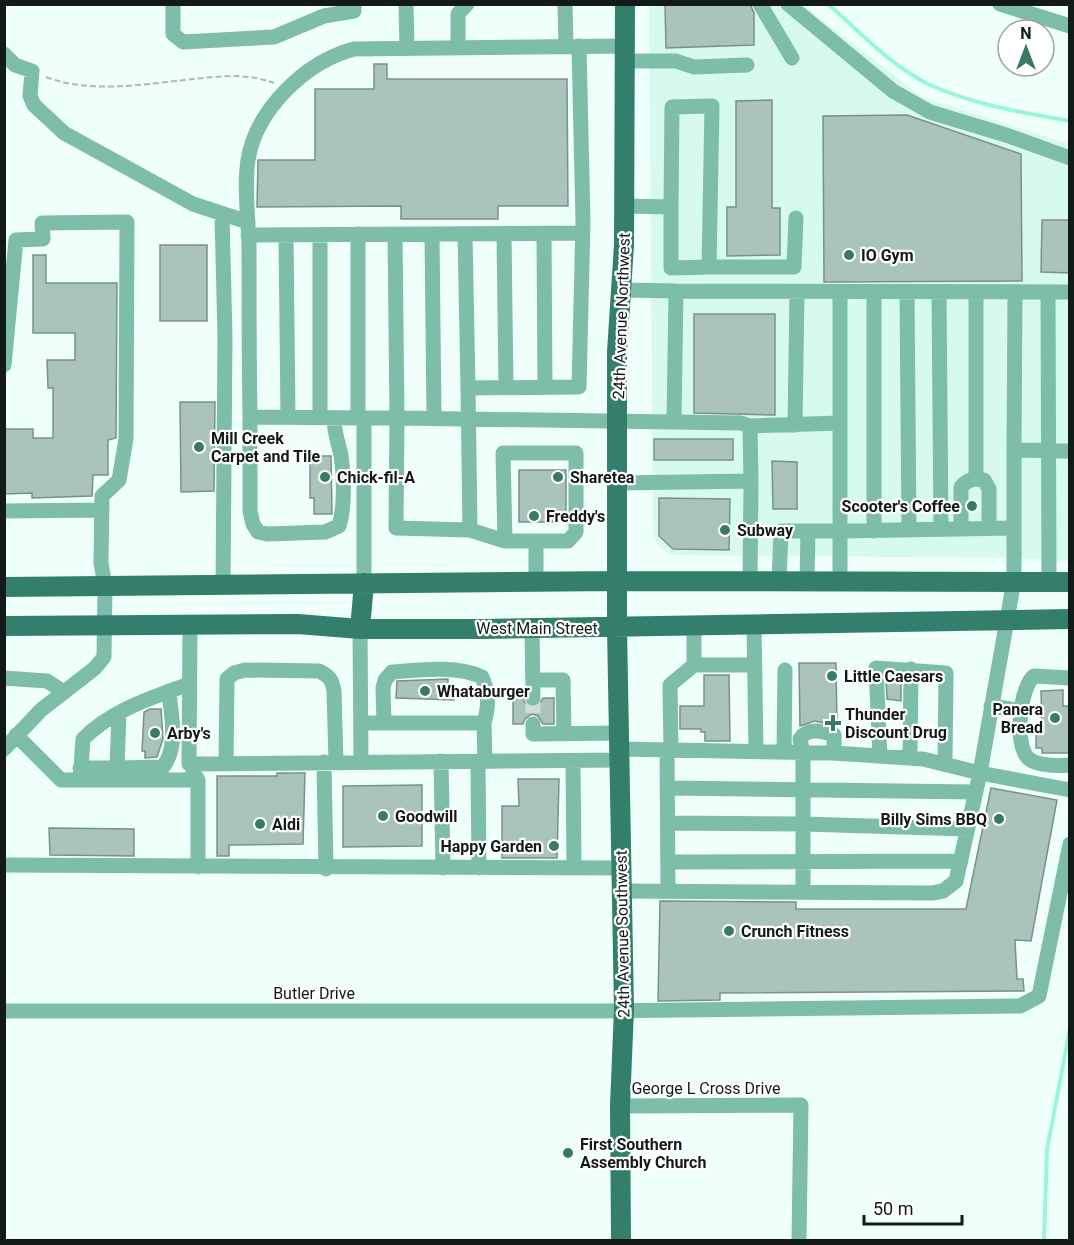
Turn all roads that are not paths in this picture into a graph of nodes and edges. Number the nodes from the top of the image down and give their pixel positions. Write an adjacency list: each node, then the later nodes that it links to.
1 (173, 4): 2 (street)
2 (354, 4)
3 (406, 4): 13 (street)
4 (467, 4): 12 (street)
5 (565, 4): 11 (street)
6 (625, 4): 14 (main road, 24th Avenue Northwest)
7 (760, 4): 16 (street)
8 (788, 4): 18 (street)
9 (1000, 4): 10 (street)
10 (1070, 26)
11 (572, 46): 12 (street); 14 (street); 24 (street)
12 (458, 47): 13 (street)
13 (407, 48): 23 (street)
14 (625, 53): 17 (street); 19 (main road, 24th Avenue Northwest)
15 (4, 54): 21 (street)
16 (792, 58)
17 (747, 65)
18 (1070, 158)
19 (624, 206): 20 (street); 34 (main road, 24th Avenue Northwest)
20 (671, 207): 33 (street); 33 (street)
21 (222, 215): 23 (street); 45 (street)
22 (796, 218): 33 (street)
23 (248, 228): 31 (street); 46 (street)
24 (582, 233): 30 (street); 48 (street)
25 (358, 234): 26 (street); 32 (street); 53 (street)
26 (395, 234): 27 (street); 54 (street)
27 (432, 234): 28 (street); 55 (street)
28 (465, 234): 29 (street); 49 (street)
29 (504, 234): 30 (street); 50 (street)
30 (544, 234): 48 (street)
31 (286, 235): 32 (street); 51 (street)
32 (320, 235): 52 (street)
33 (710, 267)
34 (621, 290): 35 (street); 57 (main road, 24th Avenue Northwest)
35 (676, 291): 36 (street); 59 (street)
36 (797, 292): 37 (street); 61 (street)
37 (840, 292): 38 (street); 60 (street)
38 (874, 292): 39 (street); 79 (street)
39 (907, 292): 40 (street); 76 (street)
40 (939, 292): 43 (street); 73 (street)
41 (1048, 292): 42 (street); 44 (street); 64 (street)
42 (1070, 292)
43 (976, 293): 44 (street); 66 (street)
44 (1015, 293): 63 (street)
45 (225, 337): 46 (street); 93 (street)
46 (249, 337): 58 (street)
47 (4, 365): 69 (street)
48 (545, 387): 50 (street)
49 (468, 388): 50 (street); 56 (street)
50 (506, 388)
51 (288, 417): 52 (street); 58 (street)
52 (327, 418): 53 (street); 58 (street)
53 (361, 418): 54 (street); 91 (street)
54 (397, 418): 55 (street); 75 (street)
55 (434, 419): 56 (street)
56 (468, 420): 57 (street); 75 (street)
57 (618, 421): 59 (street); 68 (main road, 24th Avenue Northwest)
58 (250, 422)
59 (674, 422): 62 (street)
60 (840, 423): 61 (street); 78 (street)
61 (795, 424): 62 (street)
62 (750, 426): 67 (street)
63 (1014, 450): 64 (street); 72 (street)
64 (1048, 451): 65 (street); 88 (street)
65 (1070, 451)
66 (976, 478): 71 (street); 74 (street)
67 (751, 481): 68 (street); 84 (street)
68 (618, 483): 83 (main road, 24th Avenue Northwest)
69 (102, 510): 70 (street); 92 (street)
70 (4, 511)
71 (989, 528): 72 (street); 74 (street)
72 (1014, 528): 82 (street)
73 (941, 529): 74 (street); 76 (street)
74 (961, 529)
75 (470, 530): 80 (street)
76 (909, 530): 79 (street)
77 (808, 531): 78 (street); 85 (street); 86 (street)
78 (840, 531): 79 (street); 87 (street)
79 (874, 531)
80 (504, 541): 81 (street); 81 (street)
81 (536, 541): 89 (street)
82 (1014, 580): 87 (main road); 88 (main road); 95 (street)
83 (618, 581): 84 (main road); 89 (main road); 103 (main road, 24th Avenue Northwest)
84 (750, 581): 85 (main road)
85 (779, 581): 86 (main road)
86 (807, 581): 87 (main road)
87 (840, 581)
88 (1049, 581): 90 (main road)
89 (536, 582): 91 (main road)
90 (1070, 582)
91 (364, 583): 93 (main road); 104 (main road)
92 (105, 586): 93 (main road); 94 (main road); 100 (street)
93 (224, 586)
94 (4, 587)
95 (1007, 619): 96 (main road, West Main Street); 97 (main road, West Main Street); 116 (street)
96 (1070, 619)
97 (754, 624): 101 (main road, West Main Street); 106 (street)
98 (190, 625): 100 (main road, West Main Street); 104 (main road, West Main Street); 112 (street)
99 (4, 626): 100 (main road, West Main Street)
100 (105, 626): 114 (street)
101 (694, 626): 103 (main road, West Main Street); 105 (street)
102 (532, 628): 103 (main road, West Main Street); 104 (main road, West Main Street); 111 (street)
103 (617, 628): 125 (main road, 24th Avenue Southwest)
104 (360, 629): 119 (street)
105 (694, 665): 106 (street); 127 (street)
106 (755, 665): 128 (street)
107 (911, 669): 132 (street); 133 (street); 139 (street)
108 (785, 670): 129 (street)
109 (4, 678): 114 (street)
110 (1070, 678): 117 (street)
111 (532, 680): 115 (street); 123 (street)
112 (189, 684): 113 (street); 140 (street)
113 (169, 691): 118 (street); 143 (street)
114 (64, 692): 124 (street)
115 (532, 698)
116 (991, 706): 117 (street); 144 (street)
117 (1022, 711): 142 (street)
118 (119, 713): 143 (street); 145 (street)
119 (361, 723): 120 (street); 138 (street)
120 (384, 723): 121 (street); 121 (street)
121 (484, 723): 135 (street)
122 (533, 724): 123 (street)
123 (564, 734): 125 (street)
124 (16, 735): 126 (street); 145 (street)
125 (619, 747): 127 (street); 136 (street); 164 (main road, 24th Avenue Southwest)
126 (4, 749)
127 (669, 750): 128 (street); 147 (street)
128 (756, 752): 129 (street)
129 (784, 752): 130 (street)
130 (803, 753): 131 (street); 131 (street); 148 (street)
131 (834, 753): 132 (street)
132 (880, 756): 133 (street)
133 (910, 758): 139 (street)
134 (441, 761): 135 (street); 138 (street); 161 (street)
135 (482, 761): 136 (street); 162 (street)
136 (573, 761): 163 (street)
137 (330, 762): 138 (street); 141 (street); 141 (street); 160 (street)
138 (362, 762)
139 (945, 762): 144 (street)
140 (189, 764): 141 (street); 146 (street)
141 (226, 764)
142 (1070, 765)
143 (117, 768): 145 (street)
144 (980, 773): 149 (street); 150 (street)
145 (80, 774): 146 (street)
146 (198, 780): 159 (street)
147 (668, 788): 148 (street); 151 (street)
148 (804, 788): 150 (street); 152 (street)
149 (1070, 790)
150 (976, 792): 153 (street)
151 (668, 823): 152 (street); 157 (street)
152 (804, 824): 153 (street); 155 (street)
153 (967, 829): 156 (street)
154 (1070, 844): 168 (street, Butler Drive)
155 (804, 861): 156 (street); 157 (street); 167 (street)
156 (961, 861): 167 (street)
157 (668, 862): 166 (street)
158 (4, 865): 159 (street)
159 (198, 867): 160 (street)
160 (326, 868): 161 (street)
161 (443, 868): 162 (street)
162 (479, 868): 163 (street)
163 (574, 868): 164 (street)
164 (621, 868): 165 (main road, 24th Avenue Southwest)
165 (622, 891): 166 (street); 168 (main road, 24th Avenue Southwest)
166 (668, 891): 167 (street)
167 (803, 892)
168 (624, 1009): 169 (street, Butler Drive); 170 (main road, 24th Avenue Southwest)
169 (4, 1011)
170 (620, 1106): 171 (main road, 24th Avenue Southwest); 172 (street, George L Cross Drive)
171 (621, 1240)
172 (799, 1240)

